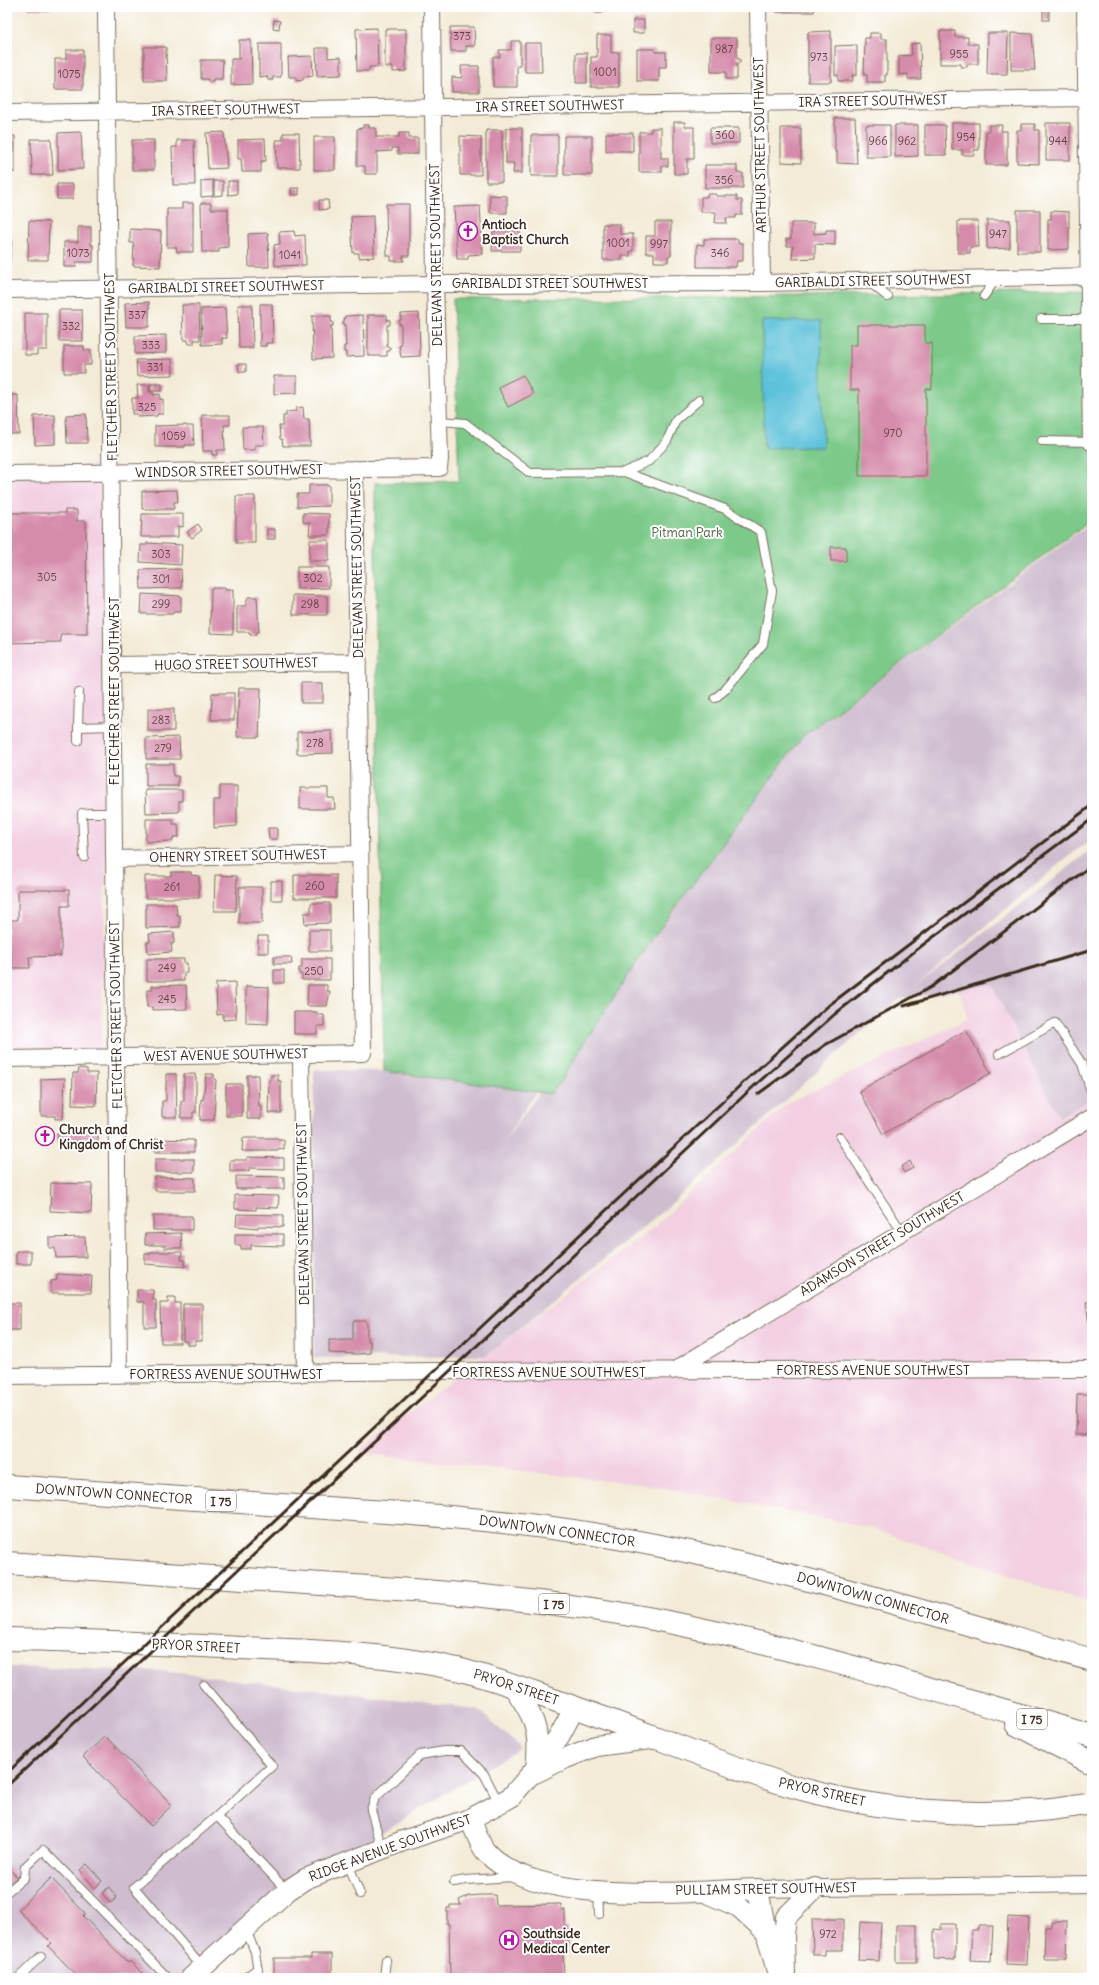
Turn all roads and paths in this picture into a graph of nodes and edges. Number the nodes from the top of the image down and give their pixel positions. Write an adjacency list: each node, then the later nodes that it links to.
1 (106, 7): 8 (street, FLETCHER STREET SOUTHWEST)
2 (432, 7): 7 (street, DELEVAN STREET SOUTHWEST)
3 (758, 7): 6 (street, ARTHUR STREET SOUTHWEST)
4 (1085, 7): 5 (street)
5 (1089, 98): 6 (street, IRA STREET SOUTHWEST); 10 (street)
6 (759, 103): 7 (street, IRA STREET SOUTHWEST); 13 (street, ARTHUR STREET SOUTHWEST)
7 (433, 107): 8 (street, IRA STREET SOUTHWEST); 14 (street, DELEVAN STREET SOUTHWEST)
8 (108, 112): 9 (street, IRA STREET SOUTHWEST); 15 (street, FLETCHER STREET SOUTHWEST)
9 (7, 113)
10 (1090, 276): 11 (street, GARIBALDI STREET SOUTHWEST); 20 (street)
11 (998, 278): 12 (street, GARIBALDI STREET SOUTHWEST); 17 (lane)
12 (867, 281): 13 (street, GARIBALDI STREET SOUTHWEST); 18 (lane)
13 (762, 283): 14 (street, GARIBALDI STREET SOUTHWEST)
14 (436, 284): 15 (street, GARIBALDI STREET SOUTHWEST); 22 (street, DELEVAN STREET SOUTHWEST)
15 (110, 288): 16 (street, GARIBALDI STREET SOUTHWEST); 27 (street, FLETCHER STREET SOUTHWEST)
16 (7, 290)
17 (984, 296)
18 (888, 297)
19 (1041, 319): 20 (lane)
20 (1089, 319): 24 (street)
21 (699, 400): 26 (lane)
22 (440, 421): 25 (street, DELEVAN STREET SOUTHWEST); 26 (lane)
23 (1042, 441): 24 (lane)
24 (1090, 442)
25 (355, 469): 27 (street, WINDSOR STREET SOUTHWEST); 29 (street, DELEVAN STREET SOUTHWEST)
26 (624, 472): 32 (lane)
27 (112, 473): 28 (street, WINDSOR STREET SOUTHWEST); 30 (street, FLETCHER STREET SOUTHWEST)
28 (7, 474)
29 (359, 662): 30 (street, HUGO STREET SOUTHWEST); 37 (street, DELEVAN STREET SOUTHWEST)
30 (113, 665): 33 (street, FLETCHER STREET SOUTHWEST)
31 (79, 692): 34 (lane)
32 (715, 698)
33 (114, 726): 34 (lane); 36 (street, FLETCHER STREET SOUTHWEST)
34 (78, 727): 35 (lane)
35 (78, 741)
36 (115, 813): 38 (lane); 39 (street, FLETCHER STREET SOUTHWEST)
37 (360, 854): 39 (street, OHENRY STREET SOUTHWEST); 40 (street, DELEVAN STREET SOUTHWEST)
38 (84, 857)
39 (115, 859): 43 (street, FLETCHER STREET SOUTHWEST)
40 (362, 972): 41 (street, WEST AVENUE SOUTHWEST)
41 (301, 1054): 43 (street, WEST AVENUE SOUTHWEST); 51 (street, DELEVAN STREET SOUTHWEST)
42 (999, 1054): 45 (lane)
43 (117, 1057): 44 (street, WEST AVENUE SOUTHWEST); 52 (street, FLETCHER STREET SOUTHWEST)
44 (7, 1059)
45 (1092, 1094)
46 (1092, 1117): 48 (street, ADAMSON STREET SOUTHWEST)
47 (840, 1137): 48 (lane)
48 (902, 1232): 50 (street, ADAMSON STREET SOUTHWEST)
49 (1092, 1369): 50 (street, FORTRESS AVENUE SOUTHWEST)
50 (672, 1372): 51 (street, FORTRESS AVENUE SOUTHWEST)
51 (305, 1374): 52 (street, FORTRESS AVENUE SOUTHWEST)
52 (119, 1375): 53 (street, FORTRESS AVENUE SOUTHWEST)
53 (7, 1376)
54 (7, 1486): 59 (main road, DOWNTOWN CONNECTOR / I 75)
55 (7, 1563): 56 (main road, I 75)
56 (124, 1572): 57 (main road); 62 (main road, I 75)
57 (7, 1577)
58 (7, 1639): 61 (main road, PRYOR STREET)
59 (1092, 1660)
60 (204, 1685): 70 (lane)
61 (512, 1685): 63 (main road, PRYOR STREET); 67 (street)
62 (973, 1702): 64 (main road, I 75); 66 (main road)
63 (575, 1707): 65 (main road, PRYOR STREET); 67 (street, RIDGE AVENUE SOUTHWEST)
64 (1092, 1736)
65 (658, 1738): 67 (street); 68 (main road, PRYOR STREET)
66 (1092, 1763)
67 (532, 1772): 69 (street, RIDGE AVENUE SOUTHWEST)
68 (1092, 1803)
69 (499, 1804): 71 (street, RIDGE AVENUE SOUTHWEST); 72 (lane)
70 (217, 1816): 79 (lane); 90 (lane)
71 (470, 1819): 72 (street, RIDGE AVENUE SOUTHWEST); 74 (street, PULLIAM STREET SOUTHWEST)
72 (383, 1849): 73 (street, RIDGE AVENUE SOUTHWEST)
73 (348, 1863): 79 (street, RIDGE AVENUE SOUTHWEST); 83 (lane)
74 (524, 1877): 75 (lane); 82 (street, PULLIAM STREET SOUTHWEST)
75 (454, 1882)
76 (1092, 1884): 77 (street, PULLIAM STREET SOUTHWEST)
77 (815, 1888): 78 (street, PULLIAM STREET SOUTHWEST); 97 (street)
78 (758, 1889): 80 (street, PULLIAM STREET SOUTHWEST); 86 (street)
79 (287, 1891): 85 (street, RIDGE AVENUE SOUTHWEST)
80 (701, 1891): 82 (street, PULLIAM STREET SOUTHWEST); 86 (street)
81 (7, 1892): 92 (lane)
82 (598, 1892): 84 (lane)
83 (360, 1894)
84 (599, 1914)
85 (245, 1929): 89 (lane); 90 (street, RIDGE AVENUE SOUTHWEST)
86 (766, 1932): 96 (street)
87 (41, 1956): 91 (lane)
88 (386, 1960): 95 (lane)
89 (258, 1968): 93 (lane); 94 (lane)
90 (194, 1975)
91 (18, 1978)
92 (168, 1978)
93 (245, 1978)
94 (259, 1978)
95 (384, 1978)
96 (779, 1978)
97 (785, 1978)

